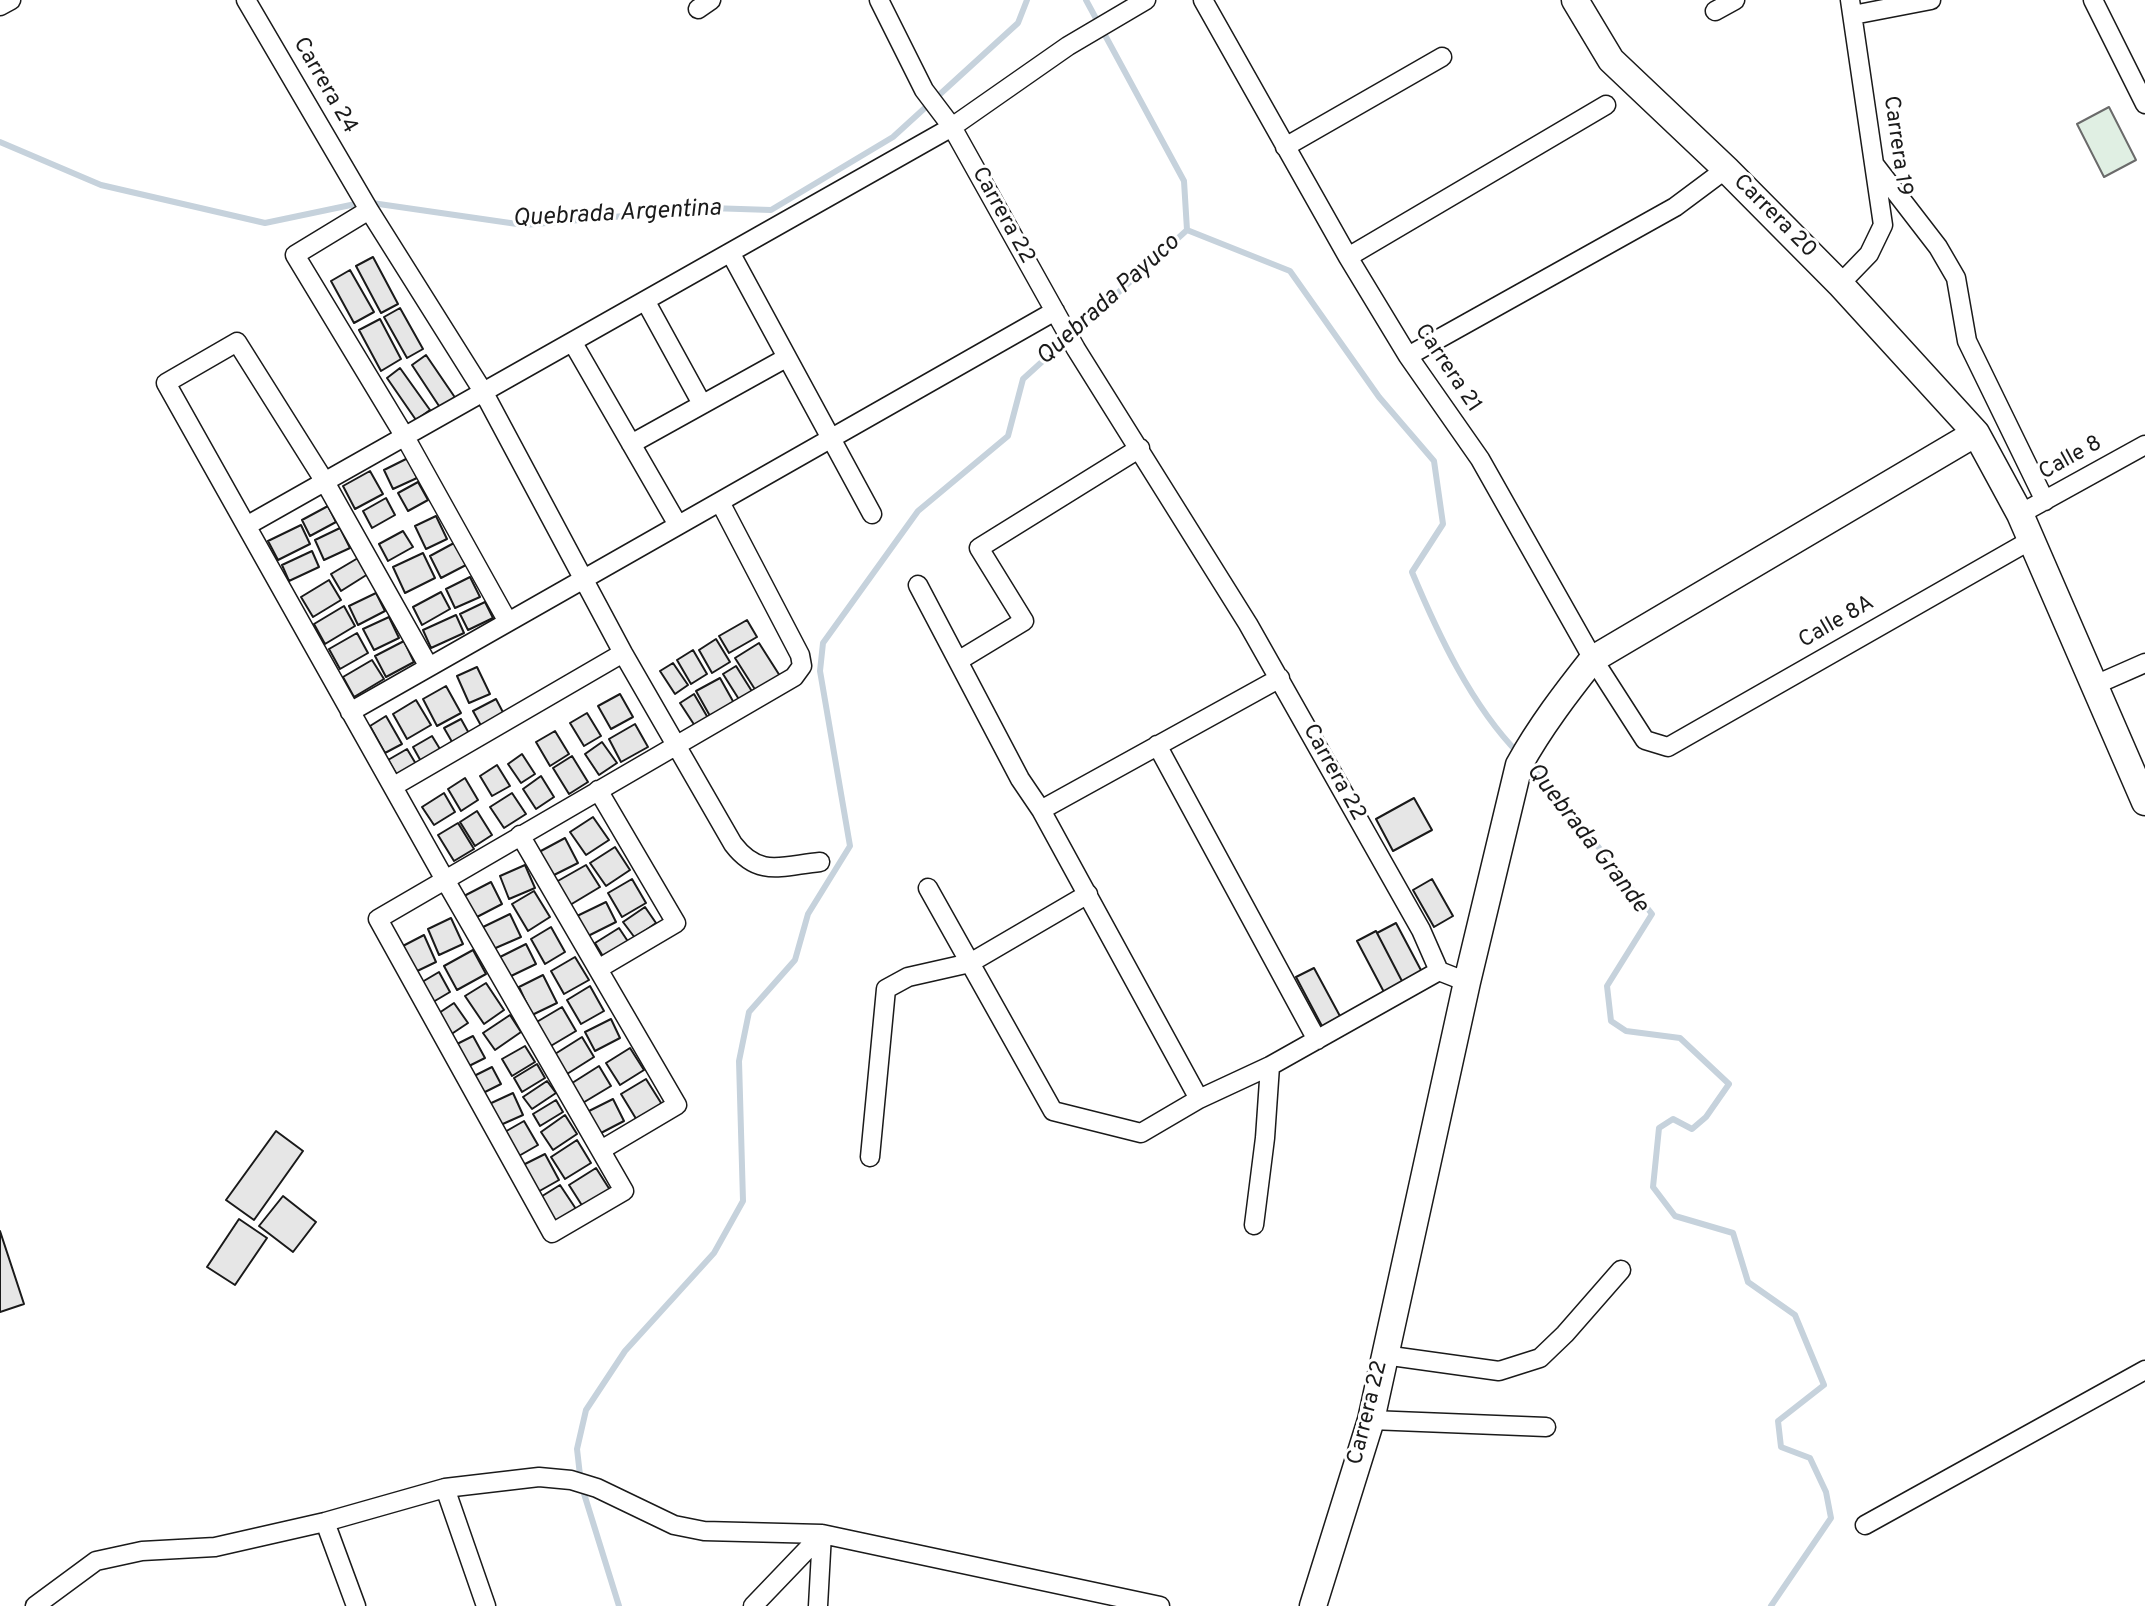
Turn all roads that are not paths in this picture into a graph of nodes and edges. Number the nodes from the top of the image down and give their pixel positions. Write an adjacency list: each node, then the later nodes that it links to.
1 (11, 0): 10 (street)
2 (246, 0): 20 (street, Carrera 24)
3 (879, 0): 16 (street, Carrera 22)
4 (1146, 0): 16 (street)
5 (1203, 0): 17 (street, Carrera 21)
6 (1575, 0): 19 (main road, Carrera 20)
7 (1735, 0): 12 (street)
8 (1931, 0): 11 (street)
9 (2093, 0): 14 (street)
10 (0, 6)
11 (1851, 8): 18 (street, Carrera 19)
12 (1715, 11)
13 (1442, 57): 17 (street)
14 (2145, 104)
15 (1606, 105): 22 (street)
16 (952, 127): 21 (street); 25 (street, Carrera 22)
17 (1285, 147): 22 (street, Carrera 21)
18 (1874, 164): 23 (street, Carrera 19); 38 (street)
19 (1726, 169): 23 (main road, Carrera 20); 27 (street)
20 (365, 203): 29 (street, Carrera 24); 32 (street)
21 (731, 254): 24 (street); 28 (street)
22 (1348, 257): 27 (street, Carrera 21)
23 (1840, 284): 31 (main road, Carrera 20)
24 (646, 302): 26 (street); 30 (street)
25 (1059, 318): 33 (street); 36 (street, Carrera 22)
26 (573, 343): 29 (street); 34 (street)
27 (1408, 356): 49 (street, Carrera 21)
28 (786, 358): 30 (street); 33 (street)
29 (484, 393): 32 (street); 45 (street, Carrera 24)
30 (702, 404): 34 (street)
31 (1976, 433): 41 (main road, Carrera 20); 49 (main road)
32 (405, 437): 37 (street); 47 (street)
33 (831, 439): 39 (street); 40 (street)
34 (631, 444): 43 (street)
35 (2145, 445): 38 (street, Calle 8)
36 (1140, 448): 50 (street); 53 (street, Carrera 22)
37 (325, 482): 42 (street); 42 (street); 52 (street)
38 (2045, 501): 41 (street, Calle 8)
39 (720, 502): 43 (street); 57 (street)
40 (872, 514)
41 (2020, 514): 44 (main road, Carrera 20)
42 (248, 525): 55 (street)
43 (678, 525): 45 (street)
44 (2031, 540): 54 (main road, Carrera 20); 58 (street, Calle 8A)
45 (584, 579): 47 (street); 48 (street, Carrera 24)
46 (918, 585): 50 (street)
47 (508, 622): 52 (street)
48 (623, 653): 57 (street, Carrera 24); 60 (street)
49 (1593, 659): 58 (street, Carrera 21); 72 (main road, Carrera 22)
50 (958, 661): 63 (street)
51 (2145, 663): 54 (street)
52 (429, 667): 55 (street)
53 (1280, 678): 56 (street); 71 (street, Carrera 22)
54 (2095, 685): 59 (main road, Carrera 20)
55 (350, 712): 60 (street)
56 (1157, 745): 63 (street); 73 (street)
57 (676, 746): 61 (street); 65 (street, Carrera 24)
58 (1668, 747)
59 (2138, 766): 62 (main road, Carrera 20)
60 (394, 786): 66 (street)
61 (598, 790): 64 (street); 70 (street)
62 (2145, 802)
63 (1041, 810): 68 (street)
64 (520, 835): 66 (street); 70 (street)
65 (820, 862)
66 (444, 878): 76 (street); 76 (street)
67 (928, 888): 69 (street)
68 (1088, 894): 69 (street); 75 (street)
69 (970, 963): 75 (street); 77 (street)
70 (598, 969): 76 (street)
71 (1439, 971): 72 (street); 73 (street)
72 (1467, 982): 80 (main road, Carrera 22)
73 (1317, 1040): 74 (street)
74 (1270, 1066): 75 (street); 78 (street)
75 (1199, 1099)
76 (601, 1150)
77 (870, 1157)
78 (1254, 1225)
79 (1621, 1270): 80 (street)
80 (1384, 1355): 82 (main road, Carrera 22)
81 (2145, 1370): 86 (street)
82 (1371, 1420): 83 (street); 94 (main road, Carrera 22)
83 (1546, 1427)
84 (445, 1488): 85 (street); 87 (street); 90 (street)
85 (325, 1522): 88 (street); 89 (street)
86 (1865, 1525)
87 (822, 1534): 91 (street); 92 (street); 93 (street)
88 (35, 1606)
89 (356, 1606)
90 (486, 1606)
91 (753, 1606)
92 (818, 1606)
93 (1160, 1606)
94 (1313, 1606)

